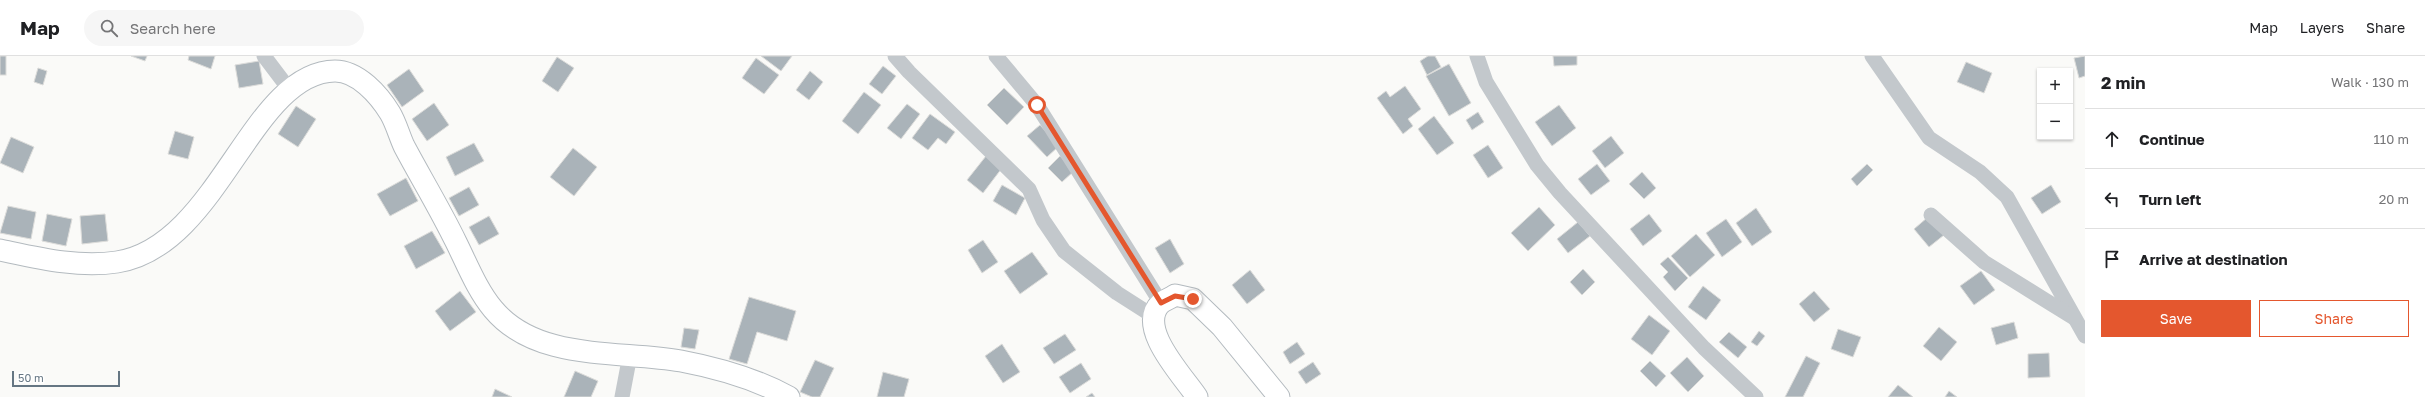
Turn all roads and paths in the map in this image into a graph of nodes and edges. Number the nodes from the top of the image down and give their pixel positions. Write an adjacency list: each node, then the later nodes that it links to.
1 (264, 56): 6 (street)
2 (895, 56): 9 (street)
3 (996, 56): 9 (street)
4 (1476, 56): 17 (street)
5 (1872, 56): 10 (street)
6 (289, 89): 8 (street); 12 (street)
7 (1931, 215): 10 (street)
8 (0, 250)
9 (1157, 310): 15 (street); 16 (street)
10 (2075, 319): 11 (street)
11 (2085, 336)
12 (630, 355): 13 (street); 14 (street)
13 (622, 397)
14 (788, 397)
15 (1197, 397)
16 (1279, 397)
17 (1756, 397)

